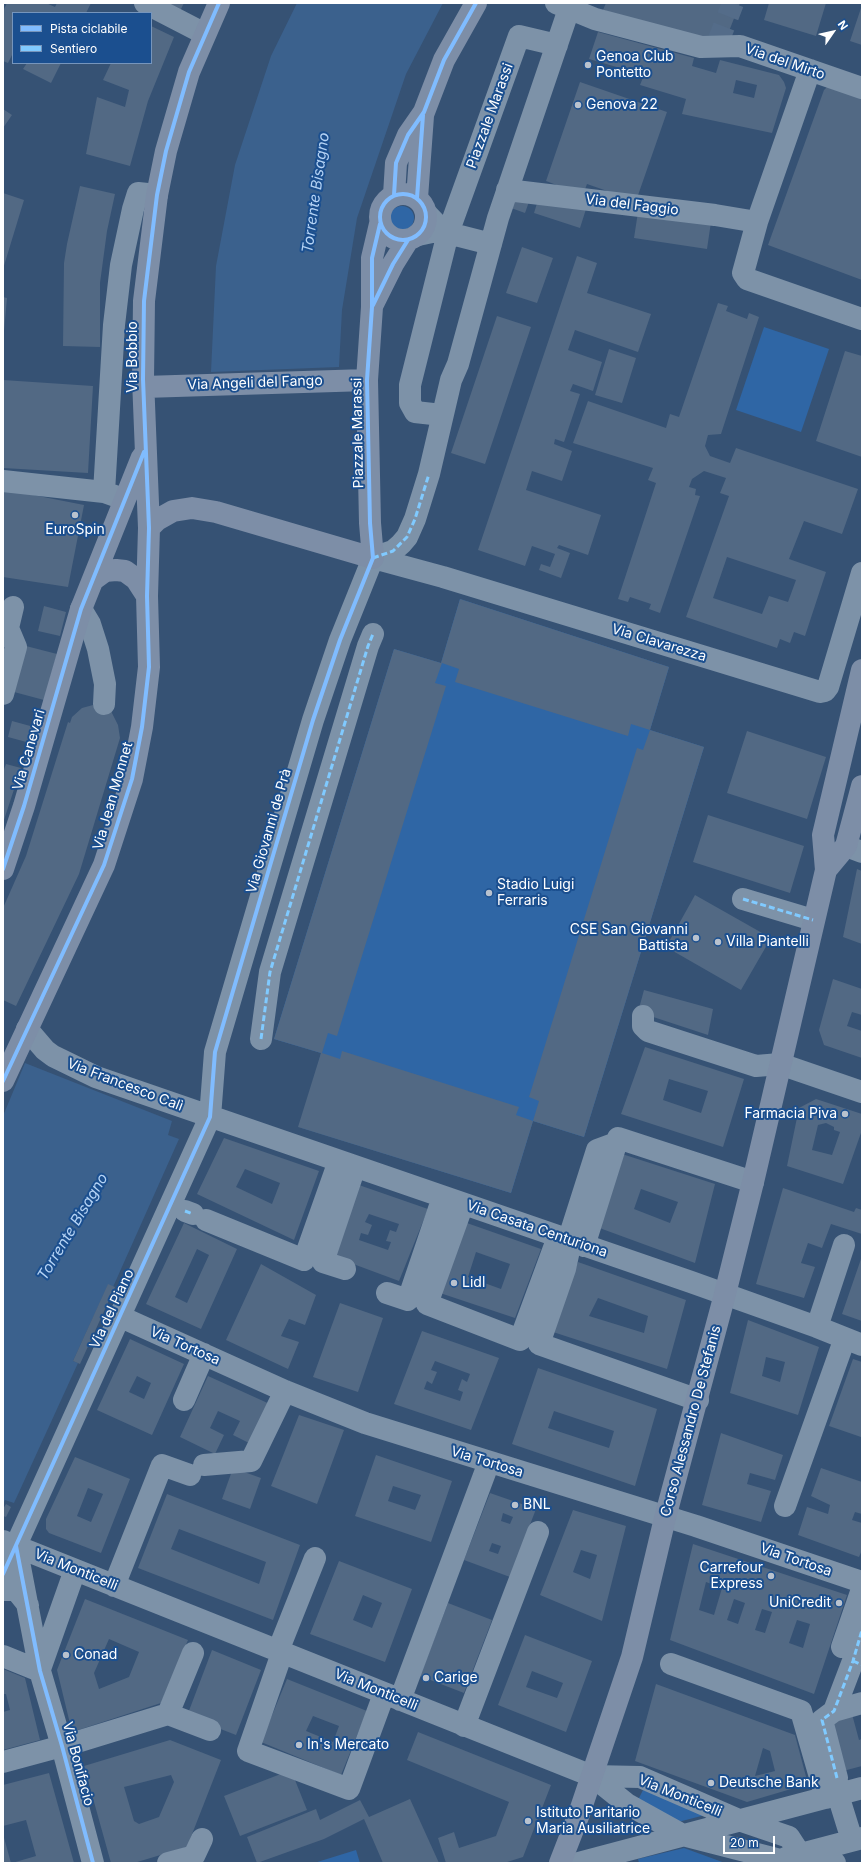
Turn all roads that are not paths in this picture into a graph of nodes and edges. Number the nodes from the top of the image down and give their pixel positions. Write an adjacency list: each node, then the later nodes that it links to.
1 (145, 3): 5 (street)
2 (219, 3): 5 (main road, Via Bobbio)
3 (476, 3): 9 (main road, Piazzale Marassi)
4 (566, 5): 6 (street); 7 (street, Via del Mirto)
5 (205, 34): 11 (main road, Via Bobbio)
6 (556, 45): 10 (street); 16 (street, Piazzale Marassi)
7 (810, 70): 8 (street, Via del Mirto); 14 (street)
8 (862, 88)
9 (424, 112): 12 (main road, Piazzale Marassi); 13 (main road, Piazzale Marassi)
10 (507, 190): 14 (street, Via del Faggio); 18 (street)
11 (148, 194): 22 (main road, Via Bobbio); 26 (street, Via Bobbio)
12 (394, 195): 13 (main road); 15 (main road, Piazzale Marassi)
13 (421, 206): 16 (street); 17 (main road, Piazzale Marassi)
14 (757, 222): 20 (street)
15 (380, 224): 17 (main road); 19 (main road, Piazzale Marassi)
16 (446, 233): 17 (street); 18 (street); 23 (street, Piazzale Marassi)
17 (413, 238): 19 (main road, Piazzale Marassi)
18 (491, 244): 23 (street)
19 (372, 307): 21 (main road, Piazzale Marassi)
20 (862, 319)
21 (367, 380): 22 (main road, Via Angeli del Fango); 29 (main road, Piazzale Marassi)
22 (144, 387): 24 (main road, Via Bobbio)
23 (442, 415): 29 (street)
24 (146, 446): 27 (main road, Via Bobbio); 28 (main road, Via Jean Monnet)
25 (3, 481): 26 (street)
26 (104, 492): 27 (street)
27 (126, 499): 31 (main road, Via Bobbio)
28 (149, 528): 29 (main road); 32 (main road, Via Jean Monnet)
29 (373, 558): 30 (street, Via Clavarezza); 52 (street, Via Giovanni de Prà)
30 (862, 573)
31 (94, 579): 32 (main road); 34 (main road, Via Bobbio)
32 (147, 596): 47 (main road, Via Jean Monnet)
33 (13, 607): 37 (street)
34 (81, 609): 38 (street); 39 (main road, Via Bobbio)
35 (374, 634): 48 (street)
36 (862, 670): 43 (main road, Corso Alessandro De Stefanis)
37 (3, 694)
38 (104, 704)
39 (54, 706): 42 (main road, Via Canevari)
40 (862, 786): 41 (main road, Corso Alessandro De Stefanis)
41 (854, 849): 43 (main road, Corso Alessandro De Stefanis)
42 (3, 868)
43 (826, 870): 45 (main road, Corso Alessandro De Stefanis)
44 (743, 898): 45 (street)
45 (813, 920): 49 (main road, Corso Alessandro De Stefanis)
46 (643, 1016): 49 (street)
47 (27, 1029): 50 (main road, Via Jean Monnet); 52 (street, Via Francesco Calì)
48 (261, 1039)
49 (780, 1064): 51 (street); 54 (main road, Corso Alessandro De Stefanis)
50 (3, 1081)
51 (862, 1092)
52 (210, 1117): 53 (street, Via Casata Centuriona); 62 (street, Via del Piano)
53 (347, 1164): 55 (street, Via Casata Centuriona); 56 (street); 59 (street)
54 (753, 1182): 57 (street); 61 (main road, Corso Alessandro De Stefanis)
55 (453, 1201): 57 (street, Via Casata Centuriona); 57 (street); 60 (street)
56 (194, 1215)
57 (570, 1241): 61 (street, Via Casata Centuriona); 68 (street)
58 (844, 1245): 63 (street)
59 (345, 1269)
60 (387, 1293)
61 (725, 1294): 63 (street, Via Casata Centuriona); 68 (main road, Corso Alessandro De Stefanis)
62 (121, 1317): 65 (street, Via Tortosa); 73 (street, Via del Piano)
63 (817, 1327): 64 (street, Via Casata Centuriona)
64 (854, 1342): 70 (street)
65 (204, 1354): 66 (street, Via Tortosa); 67 (street)
66 (285, 1391): 69 (street, Via Tortosa); 78 (street)
67 (184, 1400)
68 (698, 1400): 71 (main road, Corso Alessandro De Stefanis)
69 (489, 1462): 71 (street, Via Tortosa); 89 (street)
70 (785, 1506)
71 (665, 1518): 77 (street, Via Tortosa); 98 (main road, Corso Alessandro De Stefanis)
72 (538, 1532): 94 (street)
73 (10, 1544): 75 (street, Via Monticelli); 76 (street, Via del Piano); 81 (street, Via Bonifacio)
74 (315, 1558): 83 (street)
75 (75, 1570): 78 (street, Via Monticelli); 88 (street)
76 (3, 1574)
77 (862, 1582)
78 (114, 1586): 83 (street, Via Monticelli)
79 (862, 1589): 91 (street)
80 (3, 1590): 81 (street)
81 (28, 1605): 88 (street, Via Bonifacio)
82 (862, 1630): 86 (street)
83 (280, 1652): 89 (street, Via Monticelli); 89 (street)
84 (193, 1653): 93 (street)
85 (3, 1656): 88 (street)
86 (858, 1663): 92 (street)
87 (670, 1664): 91 (street)
88 (40, 1671): 95 (street, Via Bonifacio)
89 (392, 1697): 94 (street, Via Monticelli)
90 (862, 1703): 92 (street)
91 (801, 1711): 100 (street)
92 (834, 1711): 100 (street)
93 (168, 1714): 95 (street); 95 (street)
94 (464, 1726): 98 (street, Via Monticelli)
95 (64, 1752): 96 (street); 97 (street); 106 (street, Via Bonifacio)
96 (3, 1762)
97 (3, 1774)
98 (592, 1776): 101 (street, Via Monticelli); 102 (street); 108 (main road, Corso Alessandro De Stefanis)
99 (862, 1788): 100 (street)
100 (834, 1790): 101 (street); 104 (street)
101 (739, 1820): 102 (street); 105 (street, Via Monticelli)
102 (683, 1835): 105 (street); 109 (street)
103 (202, 1839): 107 (street)
104 (857, 1839): 105 (street)
105 (783, 1859): 110 (street)
106 (93, 1863)
107 (168, 1863)
108 (560, 1863)
109 (579, 1863)
110 (835, 1863)

